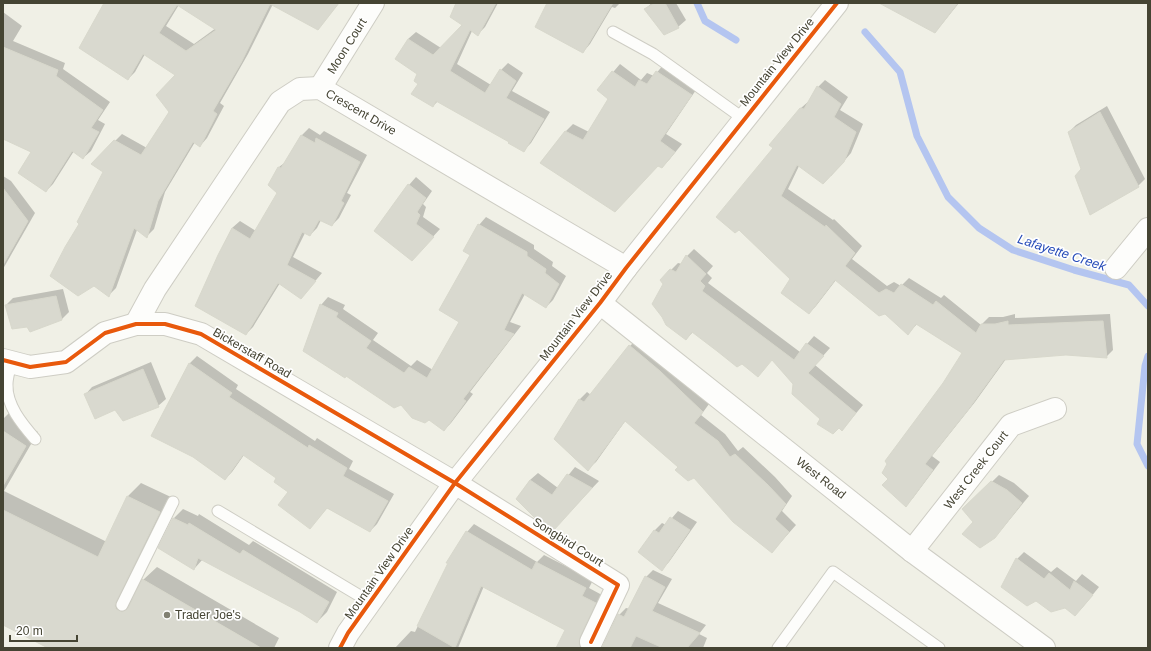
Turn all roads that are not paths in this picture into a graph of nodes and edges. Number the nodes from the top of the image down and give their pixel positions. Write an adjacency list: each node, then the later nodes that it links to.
1 (373, 3): 4 (street, Moon Court)
2 (837, 3): 5 (street, Mountain View Drive)
3 (613, 32): 5 (lane)
4 (320, 88): 7 (street, Crescent Drive); 10 (street, Crescent Drive)
5 (744, 119): 7 (street, Mountain View Drive)
6 (1148, 229): 8 (street)
7 (626, 268): 9 (street, Mountain View Drive)
8 (1116, 268)
9 (600, 303): 15 (street, Mountain View Drive); 18 (street, West Road)
10 (136, 324): 11 (street, Bickerstaff Road); 15 (street, Bickerstaff Road)
11 (7, 361): 12 (lane)
12 (6, 406): 14 (lane)
13 (1055, 409): 18 (street, West Creek Court)
14 (36, 439)
15 (455, 484): 19 (street, Mountain View Drive); 21 (street, Songbird Court)
16 (173, 502): 20 (lane)
17 (218, 511): 19 (lane)
18 (912, 550): 25 (street, West Road)
19 (370, 602): 22 (street, Mountain View Drive)
20 (122, 605)
21 (591, 642)
22 (340, 648)
23 (778, 648): 24 (lane)
24 (939, 648)
25 (1044, 648)

